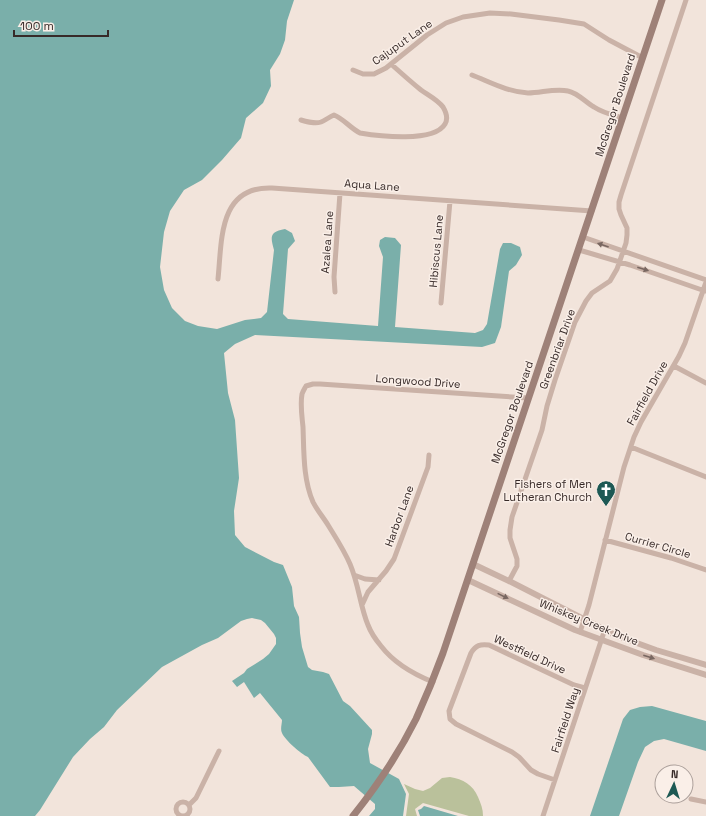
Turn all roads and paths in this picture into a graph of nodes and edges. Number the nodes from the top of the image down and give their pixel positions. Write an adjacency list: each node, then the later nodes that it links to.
1 (662, 0): 3 (main road, McGregor Boulevard)
2 (686, 0): 14 (street, Greenbriar Drive)
3 (643, 58): 4 (street, Cajuput Lane); 7 (main road, McGregor Boulevard)
4 (391, 64): 5 (street, Cajuput Lane); 8 (street)
5 (353, 70)
6 (472, 75): 7 (street)
7 (623, 118): 11 (main road, McGregor Boulevard)
8 (301, 120)
9 (340, 193): 10 (street, Aqua Lane); 16 (street, Aqua Lane); 19 (street, Azalea Lane)
10 (450, 200): 11 (street, Aqua Lane); 20 (street, Hibiscus Lane)
11 (592, 211): 12 (main road, McGregor Boulevard)
12 (583, 237): 13 (main road, McGregor Boulevard); 14 (street, one-way to 12)
13 (579, 250): 15 (street); 23 (main road, McGregor Boulevard)
14 (622, 251): 15 (street, Greenbriar Drive); 17 (street)
15 (619, 262): 18 (street, one-way to 18); 33 (street, Greenbriar Drive)
16 (218, 279)
17 (706, 281): 18 (street, Fairfield Drive)
18 (704, 290): 21 (street, Fairfield Drive)
19 (335, 292)
20 (442, 303)
21 (674, 366): 22 (street); 24 (street, Fairfield Drive)
22 (706, 383)
23 (528, 398): 28 (main road, McGregor Boulevard); 30 (street, Longwood Drive)
24 (631, 447): 26 (street); 27 (street, Fairfield Drive)
25 (429, 455): 31 (street, Harbor Lane)
26 (706, 477)
27 (605, 540): 29 (street, Currier Circle); 35 (street, Fairfield Drive)
28 (473, 564): 32 (main road, McGregor Boulevard); 33 (street, Whiskey Creek Drive)
29 (706, 570)
30 (354, 575): 31 (street); 34 (street)
31 (379, 580): 34 (street, Harbor Lane)
32 (468, 580): 37 (street, Whiskey Creek Drive, one-way to 37); 41 (main road, McGregor Boulevard)
33 (509, 581): 35 (street, Whiskey Creek Drive)
34 (362, 605): 41 (street)
35 (585, 619): 36 (street, Whiskey Creek Drive); 37 (street, Fairfield Drive)
36 (604, 629): 38 (street, Fairfield Way); 39 (street, Whiskey Creek Drive)
37 (580, 632): 38 (street, Whiskey Creek Drive)
38 (601, 640): 40 (street, Whiskey Creek Drive, one-way to 40); 42 (street, Fairfield Way)
39 (706, 665)
40 (706, 674)
41 (432, 682): 49 (main road, McGregor Boulevard)
42 (585, 688): 44 (street, Fairfield Way); 44 (street, Westfield Drive)
43 (219, 751): 47 (street)
44 (555, 780): 50 (street, Fairfield Way)
45 (694, 800): 46 (street)
46 (706, 802)
47 (189, 805): 48 (street); 48 (street)
48 (189, 815)
49 (352, 816)
50 (543, 816)

